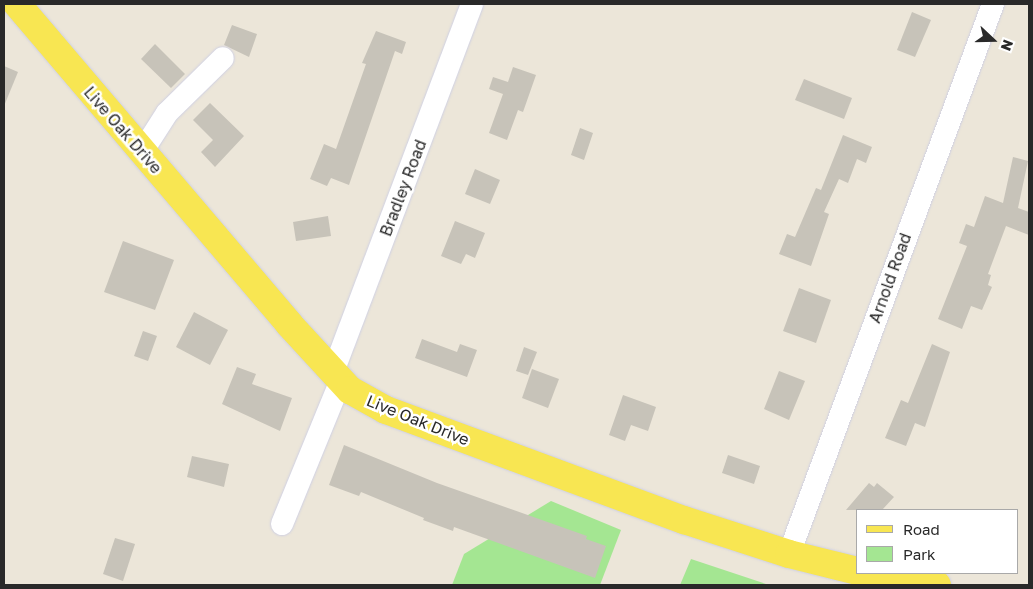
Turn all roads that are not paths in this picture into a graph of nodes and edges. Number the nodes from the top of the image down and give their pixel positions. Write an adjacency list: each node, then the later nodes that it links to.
1 (17, 4): 5 (main road, Live Oak Drive)
2 (472, 4): 6 (street, Bradley Road)
3 (993, 4): 8 (street, Arnold Road)
4 (223, 58): 5 (street)
5 (142, 152): 6 (main road, Live Oak Drive)
6 (337, 376): 7 (street, Bradley Road); 8 (main road, Live Oak Drive)
7 (282, 524)
8 (789, 554): 9 (main road, Live Oak Drive)
9 (856, 571)
10 (871, 574): 11 (main road)
11 (937, 585)

